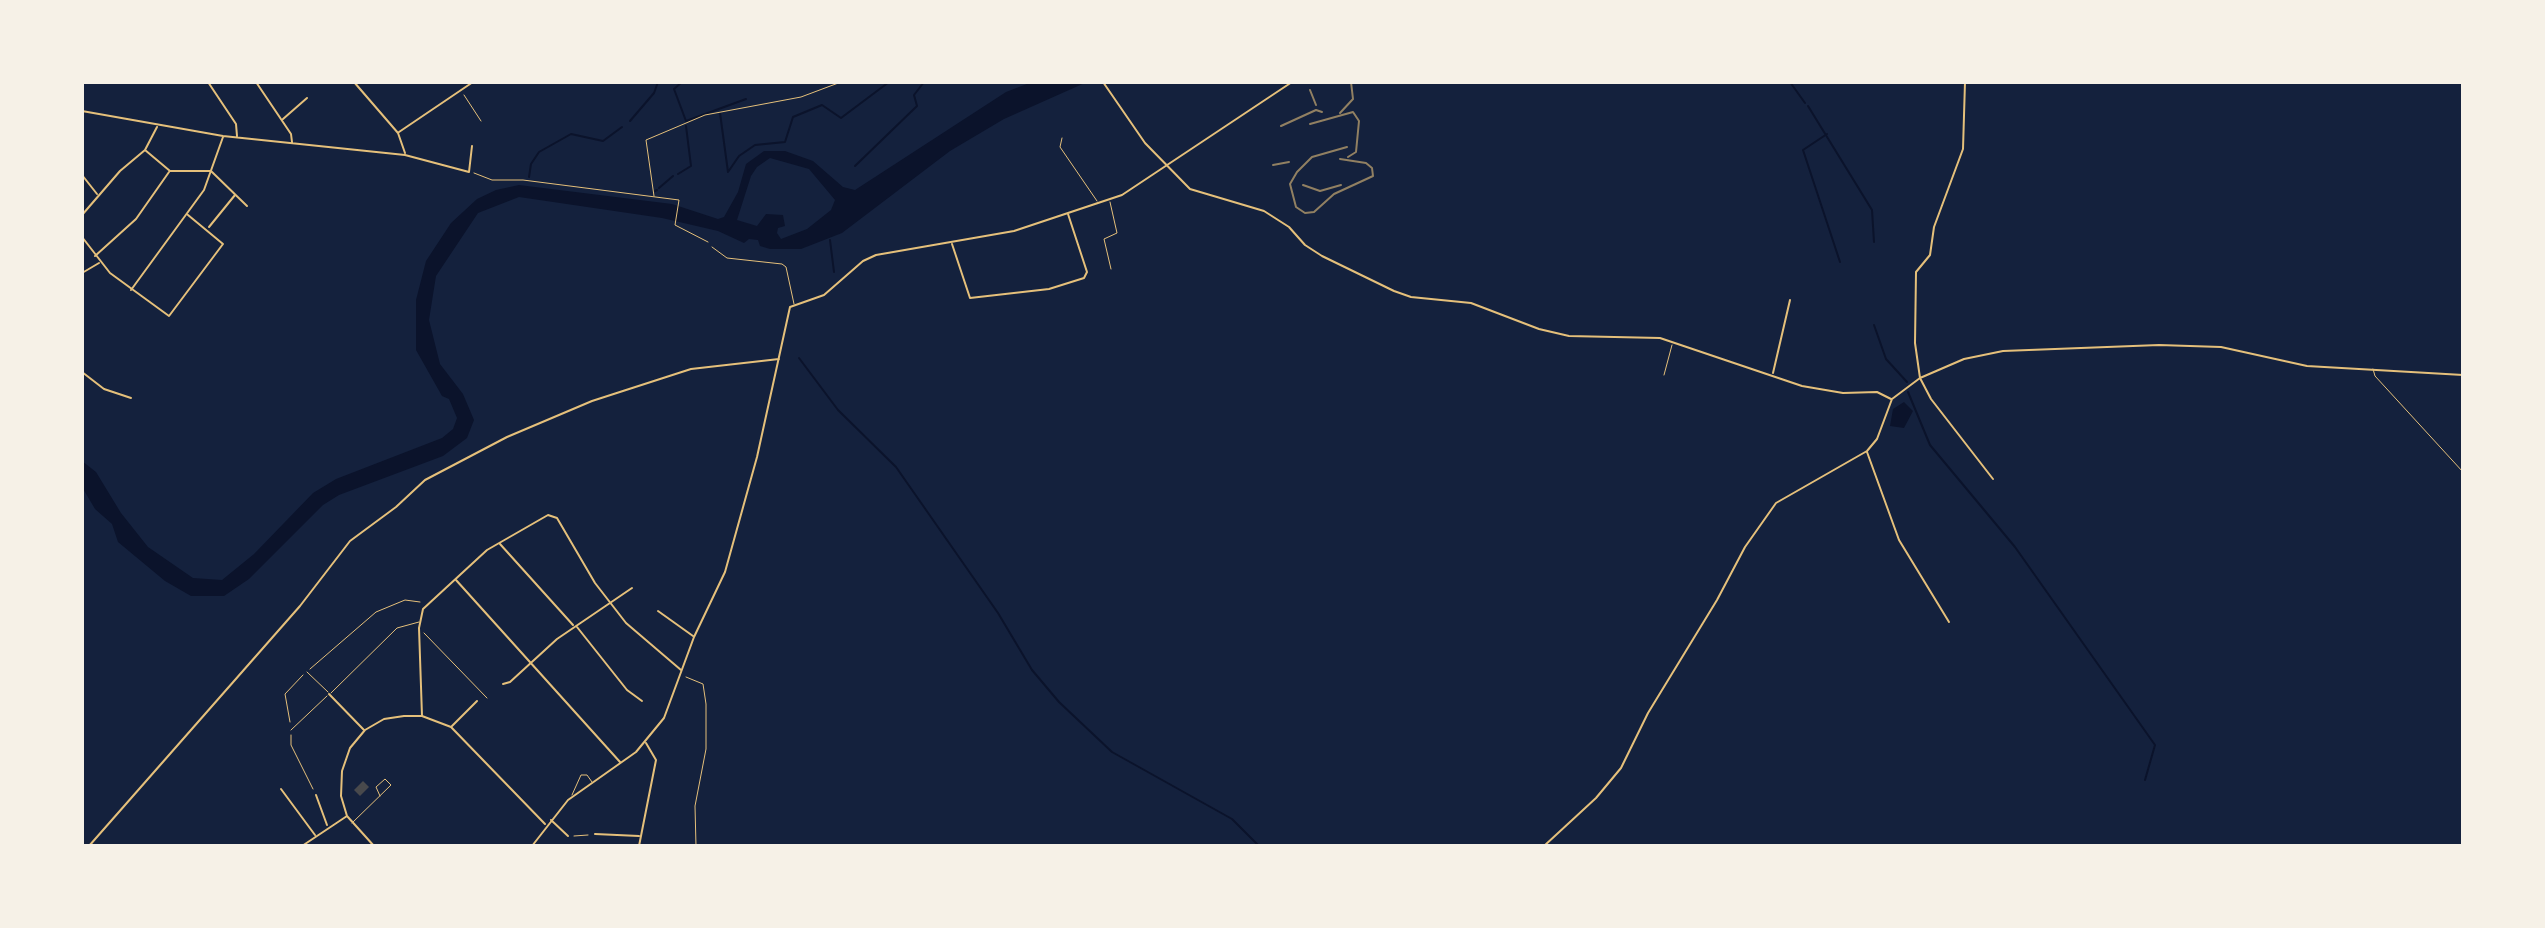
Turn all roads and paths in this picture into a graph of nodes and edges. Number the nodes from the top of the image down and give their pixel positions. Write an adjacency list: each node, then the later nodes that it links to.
1 (208, 82): 19 (street)
2 (256, 82): 14 (street)
3 (354, 82): 10 (street)
4 (364, 82): 10 (street)
5 (473, 82): 11 (street)
6 (841, 82): 32 (path)
7 (1292, 82): 25 (street)
8 (1965, 82): 57 (street)
9 (1104, 84): 25 (street)
10 (358, 86): 17 (street)
11 (461, 90): 15 (path); 17 (street)
12 (307, 98): 14 (street)
13 (82, 111): 16 (street)
14 (282, 120): 21 (street)
15 (481, 121)
16 (157, 126): 18 (street); 23 (street)
17 (398, 133): 24 (street)
18 (223, 136): 19 (street); 27 (street)
19 (237, 137): 21 (street)
20 (1062, 138): 34 (street)
21 (293, 144): 24 (street)
22 (472, 146): 28 (street)
23 (145, 150): 26 (street); 31 (street)
24 (405, 155): 28 (street)
25 (1165, 167): 33 (street); 50 (street)
26 (170, 171): 27 (street); 43 (street)
27 (211, 171): 30 (street); 38 (street)
28 (469, 172): 32 (path)
29 (82, 175): 31 (street)
30 (236, 194): 35 (street); 39 (street)
31 (98, 195): 37 (street)
32 (654, 197): 42 (path)
33 (1109, 200): 34 (street); 45 (street)
34 (1098, 203): 36 (street)
35 (247, 206)
36 (1068, 213): 41 (street); 41 (street)
37 (82, 215)
38 (188, 215): 39 (street); 47 (street)
39 (207, 228): 47 (street)
40 (82, 237): 43 (street)
41 (951, 241): 49 (street)
42 (712, 247): 49 (street)
43 (95, 256): 44 (street)
44 (100, 262): 46 (street); 47 (street)
45 (1111, 269)
46 (82, 273)
47 (131, 290)
48 (1790, 300): 54 (street)
49 (794, 304): 51 (street)
50 (1672, 342): 54 (street); 55 (street)
51 (780, 359): 73 (street); 102 (street)
52 (2373, 369): 56 (street); 57 (street); 61 (street)
53 (82, 372): 58 (street)
54 (1772, 374): 59 (street)
55 (1664, 375)
56 (2463, 375)
57 (1920, 378): 59 (street); 62 (street)
58 (131, 398)
59 (1892, 399): 60 (street)
60 (1867, 451): 70 (street); 108 (street)
61 (2463, 472)
62 (1993, 479)
63 (498, 542): 64 (street); 66 (street); 71 (street)
64 (455, 579): 67 (street); 74 (street)
65 (632, 588): 66 (street)
66 (610, 604): 71 (street); 75 (street)
67 (426, 605): 69 (street); 76 (path)
68 (658, 611): 73 (street)
69 (419, 622): 72 (street); 78 (street)
70 (1949, 622)
71 (575, 626): 74 (street); 81 (street)
72 (419, 628): 79 (path); 82 (street)
73 (694, 637): 75 (street)
74 (531, 663): 77 (street); 87 (street)
75 (682, 671): 86 (street); 107 (path)
76 (307, 672): 78 (street); 84 (path)
77 (503, 684)
78 (329, 694): 84 (street); 85 (street)
79 (487, 698)
80 (477, 701): 83 (street)
81 (642, 701)
82 (422, 716): 83 (street); 85 (street)
83 (451, 727): 96 (street)
84 (291, 730): 90 (path)
85 (365, 730): 93 (street)
86 (645, 743): 87 (street); 101 (street)
87 (621, 763): 88 (street)
88 (592, 782): 92 (street); 92 (street)
89 (281, 789): 99 (street)
90 (316, 795): 97 (street)
91 (380, 796): 95 (street)
92 (572, 797): 94 (street)
93 (347, 816): 95 (street); 97 (street)
94 (550, 819): 96 (street); 100 (street)
95 (352, 823): 104 (street)
96 (545, 825): 105 (street)
97 (328, 826): 99 (street)
98 (595, 834): 100 (path); 101 (street)
99 (315, 835): 103 (street)
100 (568, 836)
101 (640, 836): 106 (street)
102 (89, 846)
103 (302, 846)
104 (374, 846)
105 (532, 846)
106 (639, 846)
107 (696, 846)
108 (1544, 846)

